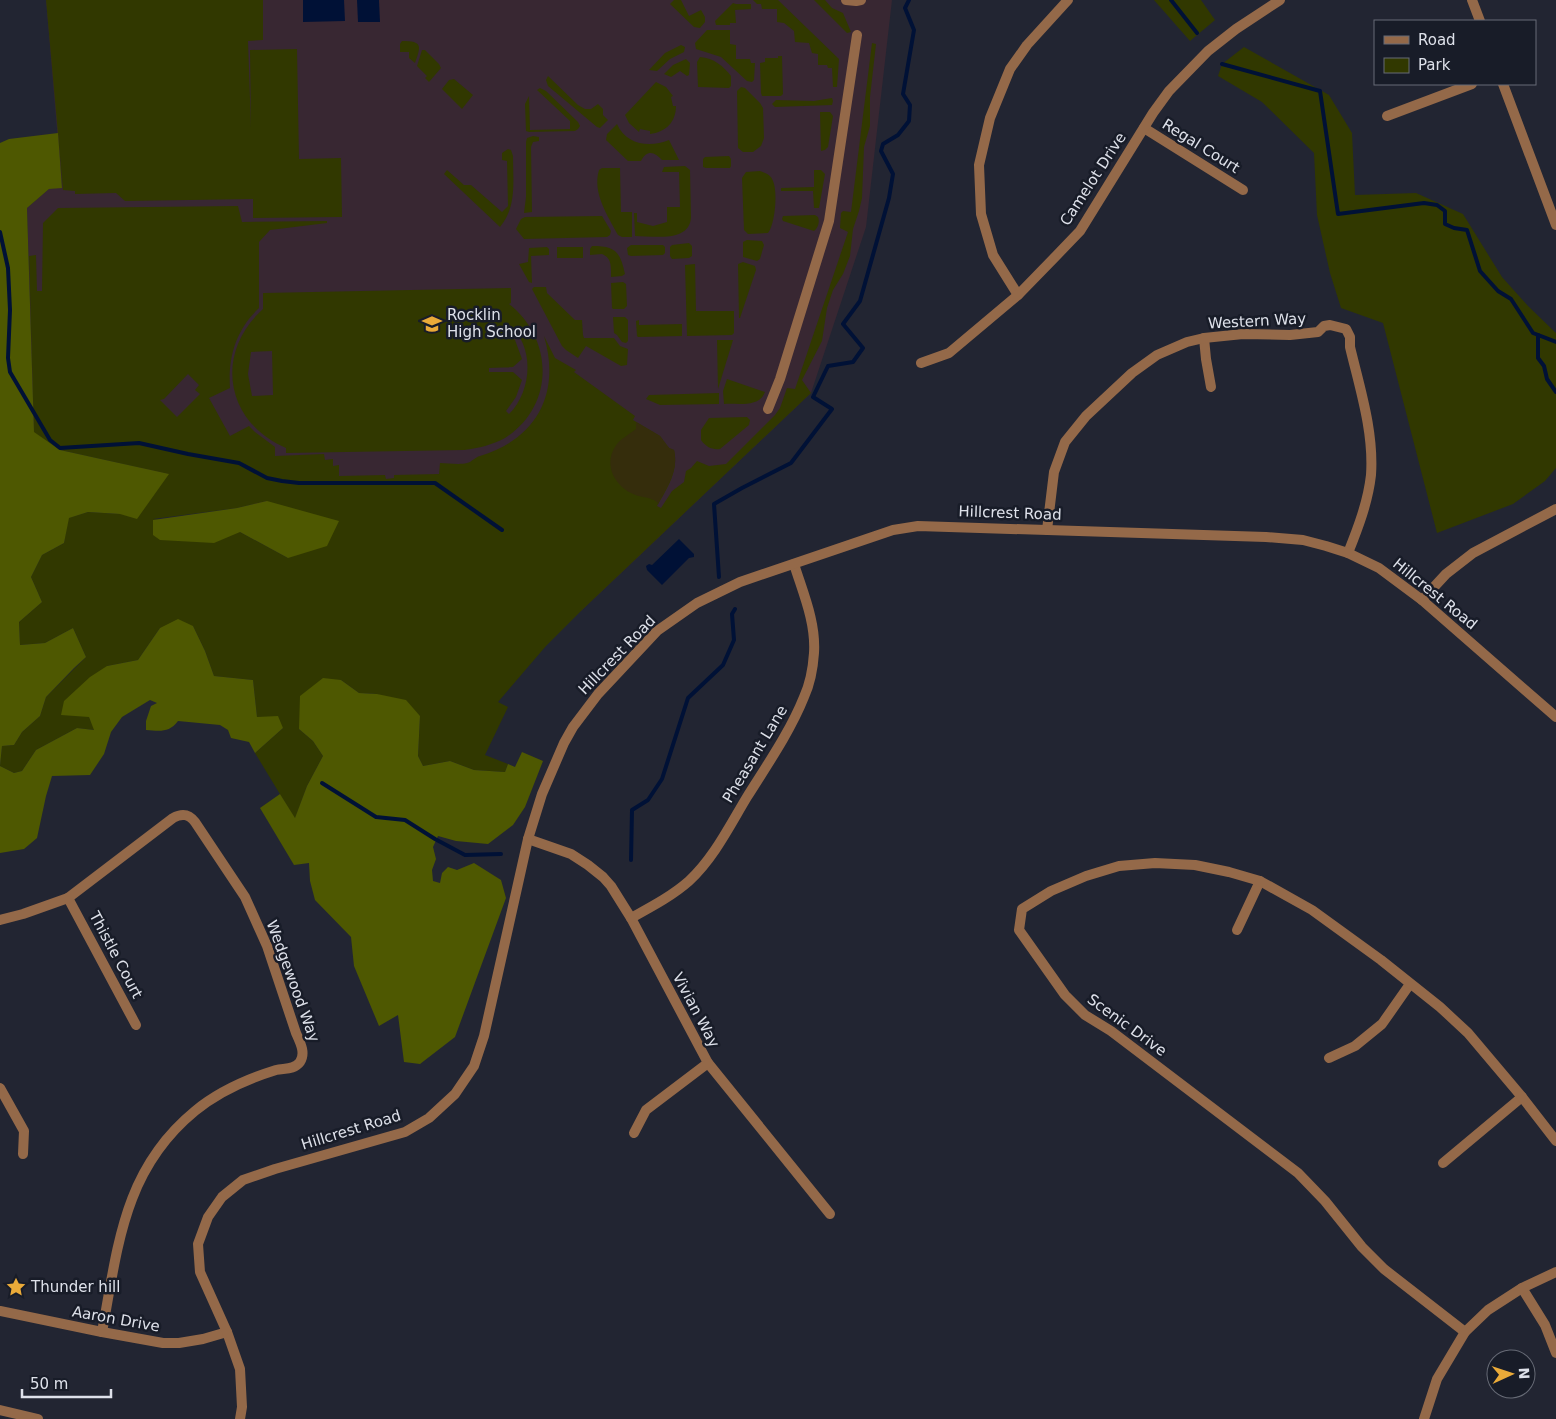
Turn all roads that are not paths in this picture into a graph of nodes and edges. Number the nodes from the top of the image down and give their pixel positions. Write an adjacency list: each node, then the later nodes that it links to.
1 (846, 0): 2 (street)
2 (861, 0)
3 (1068, 0): 14 (street)
4 (1280, 0): 11 (street, Camelot Drive)
5 (1472, 0): 6 (street)
6 (1480, 20)
7 (857, 35): 18 (street)
8 (1469, 85): 10 (street)
9 (1503, 85): 13 (street)
10 (1387, 116)
11 (1144, 128): 12 (street, Regal Court); 14 (street, Camelot Drive)
12 (1243, 190)
13 (1556, 225)
14 (1018, 295): 16 (street, Camelot Drive)
15 (1204, 338): 17 (street); 20 (street, Western Way); 21 (street, Western Way)
16 (921, 363)
17 (1211, 387)
18 (768, 409)
19 (1556, 510): 23 (street)
20 (1047, 530): 21 (street, Hillcrest Road); 22 (street, Hillcrest Road)
21 (1348, 553): 23 (street, Hillcrest Road)
22 (794, 564): 25 (street, Hillcrest Road); 28 (street, Pheasant Lane)
23 (1422, 600): 24 (street, Hillcrest Road)
24 (1556, 717)
25 (528, 839): 28 (street, Vivian Way); 46 (street, Hillcrest Road)
26 (1260, 881): 30 (street); 31 (street, Scenic Drive); 47 (street, Scenic Drive)
27 (68, 898): 29 (street, Wedgewood Way); 32 (street, Thistle Court); 45 (street, Wedgewood Way)
28 (631, 918): 34 (street, Vivian Way)
29 (0, 920)
30 (1237, 930)
31 (1410, 984): 33 (street); 36 (street, Scenic Drive)
32 (136, 1026)
33 (1329, 1058)
34 (708, 1063): 37 (street); 41 (street, Vivian Way)
35 (0, 1088): 39 (street)
36 (1522, 1097): 38 (street, Scenic Drive); 40 (street)
37 (634, 1133)
38 (1556, 1141)
39 (23, 1154)
40 (1443, 1163)
41 (830, 1214)
42 (1556, 1272): 43 (street)
43 (1522, 1288): 47 (street); 48 (street)
44 (0, 1311): 45 (street, Aaron Drive)
45 (102, 1332): 46 (street, Aaron Drive)
46 (227, 1332): 51 (street, Hillcrest Road)
47 (1465, 1332): 52 (street)
48 (1556, 1353)
49 (0, 1410): 50 (street)
50 (38, 1419)
51 (240, 1419)
52 (1424, 1419)

